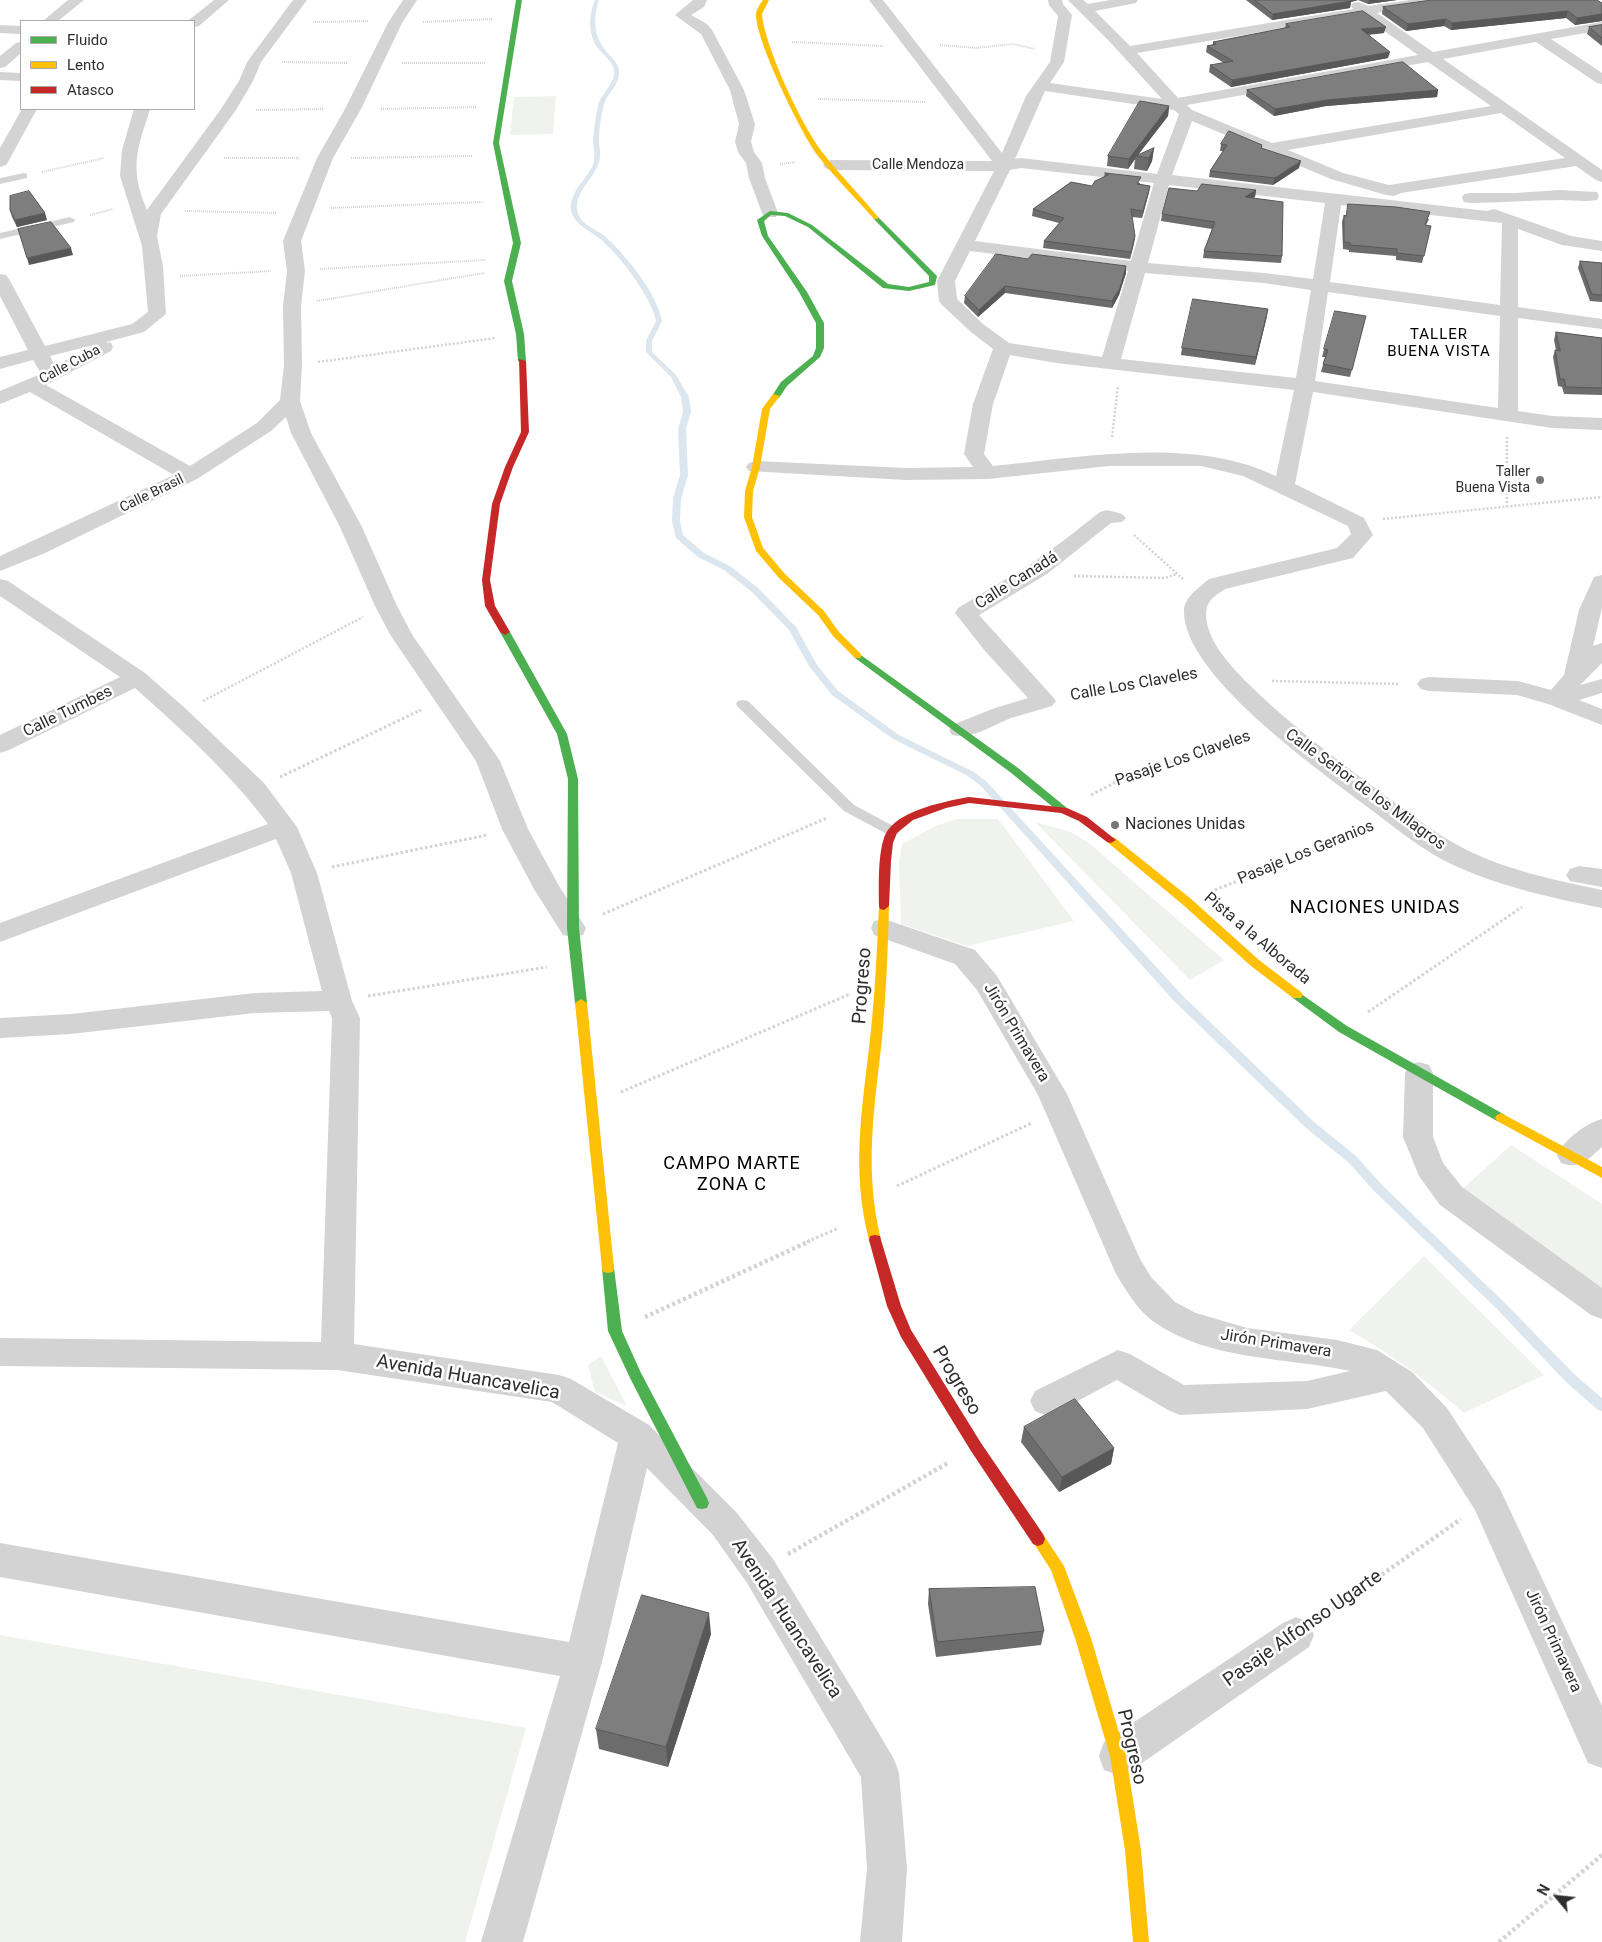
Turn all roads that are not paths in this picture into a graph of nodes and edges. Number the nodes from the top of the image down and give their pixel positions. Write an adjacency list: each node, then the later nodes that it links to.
1 (77, 0): 15 (street)
2 (222, 0): 16 (street)
3 (300, 0): 50 (street)
4 (410, 0): 68 (street)
5 (519, 0): 93 (street)
6 (700, 0): 46 (street)
7 (766, 0): 36 (street)
8 (876, 0): 37 (street)
9 (1055, 0): 28 (street)
10 (1131, 0): 13 (street)
11 (1351, 0): 14 (street)
12 (1436, 0): 14 (street)
13 (1080, 4): 22 (street)
14 (1366, 11): 22 (street); 23 (street)
15 (51, 20)
16 (195, 22)
17 (1602, 26): 20 (street)
18 (0, 28): 19 (street)
19 (20, 30)
20 (1538, 37): 23 (street); 27 (street)
21 (20, 47): 24 (street)
22 (1126, 51): 29 (street)
23 (1432, 56): 29 (street); 30 (street)
24 (0, 64)
25 (0, 76): 26 (street)
26 (20, 77)
27 (1602, 80)
28 (1040, 86): 29 (street); 37 (street)
29 (1179, 107): 33 (street); 40 (street)
30 (1505, 108): 33 (street); 34 (street)
31 (28, 110): 35 (street)
32 (142, 110): 50 (street)
33 (1270, 148): 42 (street)
34 (1579, 161): 39 (street); 42 (street)
35 (0, 162)
36 (829, 163): 37 (street, Calle Mendoza); 56 (street)
37 (1004, 166): 40 (street, Calle Mendoza); 51 (street)
38 (24, 176): 41 (lane)
39 (1602, 177)
40 (1163, 179): 45 (street, Calle Mendoza); 53 (street)
41 (0, 181)
42 (1386, 190): 44 (street)
43 (1591, 196): 44 (street)
44 (1433, 197): 47 (street)
45 (1334, 198): 47 (street, Calle Mendoza); 55 (street)
46 (770, 213): 56 (street); 71 (street)
47 (1510, 219): 52 (street); 57 (street)
48 (70, 220): 49 (lane)
49 (0, 236)
50 (149, 236): 59 (street)
51 (964, 245): 53 (street); 56 (street)
52 (1602, 246)
53 (1139, 267): 55 (street); 63 (street)
54 (0, 278): 61 (street)
55 (1320, 285): 57 (street); 65 (street)
56 (939, 287): 60 (street)
57 (1510, 312): 58 (street); 69 (street)
58 (1602, 324)
59 (138, 328): 61 (street); 64 (street, Calle Cuba)
60 (1003, 348): 63 (street); 72 (street)
61 (38, 354): 62 (street); 64 (street)
62 (0, 363)
63 (1115, 364): 65 (street)
64 (51, 376): 66 (street, Calle Cuba)
65 (1305, 384): 69 (street); 74 (street)
66 (31, 385): 67 (street, Calle Cuba); 73 (street)
67 (0, 398)
68 (290, 401): 73 (street, Calle Brasil); 93 (street)
69 (1508, 416): 70 (street)
70 (1598, 425)
71 (756, 467): 72 (street); 87 (street)
72 (988, 473): 74 (street)
73 (190, 475): 76 (street, Calle Brasil)
74 (1284, 487): 92 (street, Calle Señor de los Milagros)
75 (1115, 518): 87 (street, Calle Canadá)
76 (0, 564)
77 (1602, 582): 80 (street)
78 (0, 586): 81 (street)
79 (1602, 650): 80 (street)
80 (1574, 676): 84 (street)
81 (137, 678): 88 (street, Calle Tumbes); 90 (street)
82 (1429, 684): 84 (street)
83 (1602, 686): 84 (street)
84 (1556, 699): 86 (street)
85 (743, 704): 91 (lane)
86 (1602, 718)
87 (961, 730): 89 (street)
88 (0, 745)
89 (1063, 810): 91 (street, Pista a la Alborada); 98 (street, Pista a la Alborada)
90 (284, 827): 95 (street); 96 (street)
91 (892, 831): 94 (street, Progreso)
92 (1602, 898)
93 (573, 928): 108 (street)
94 (884, 928): 105 (street, Jirón Primavera); 113 (street, Progreso)
95 (0, 933)
96 (338, 1001): 97 (street); 104 (street)
97 (0, 1028)
98 (1419, 1073): 100 (street, Pista a la Alborada); 102 (street)
99 (1602, 1130): 100 (street)
100 (1572, 1155): 101 (street, Pista a la Alborada)
101 (1602, 1173)
102 (1602, 1306)
103 (0, 1352): 104 (street, Avenida Huancavelica)
104 (337, 1356): 107 (street, Avenida Huancavelica)
105 (1389, 1376): 106 (street); 112 (street, Jirón Primavera)
106 (1047, 1401)
107 (638, 1436): 108 (street, Avenida Huancavelica); 111 (street)
108 (702, 1503): 115 (street, Avenida Huancavelica)
109 (0, 1560): 111 (street)
110 (1296, 1635): 113 (street, Pasaje Alfonso Ugarte)
111 (584, 1662): 114 (street)
112 (1602, 1749)
113 (1118, 1756): 116 (street, Progreso)
114 (502, 1942)
115 (881, 1942)
116 (1141, 1942)

